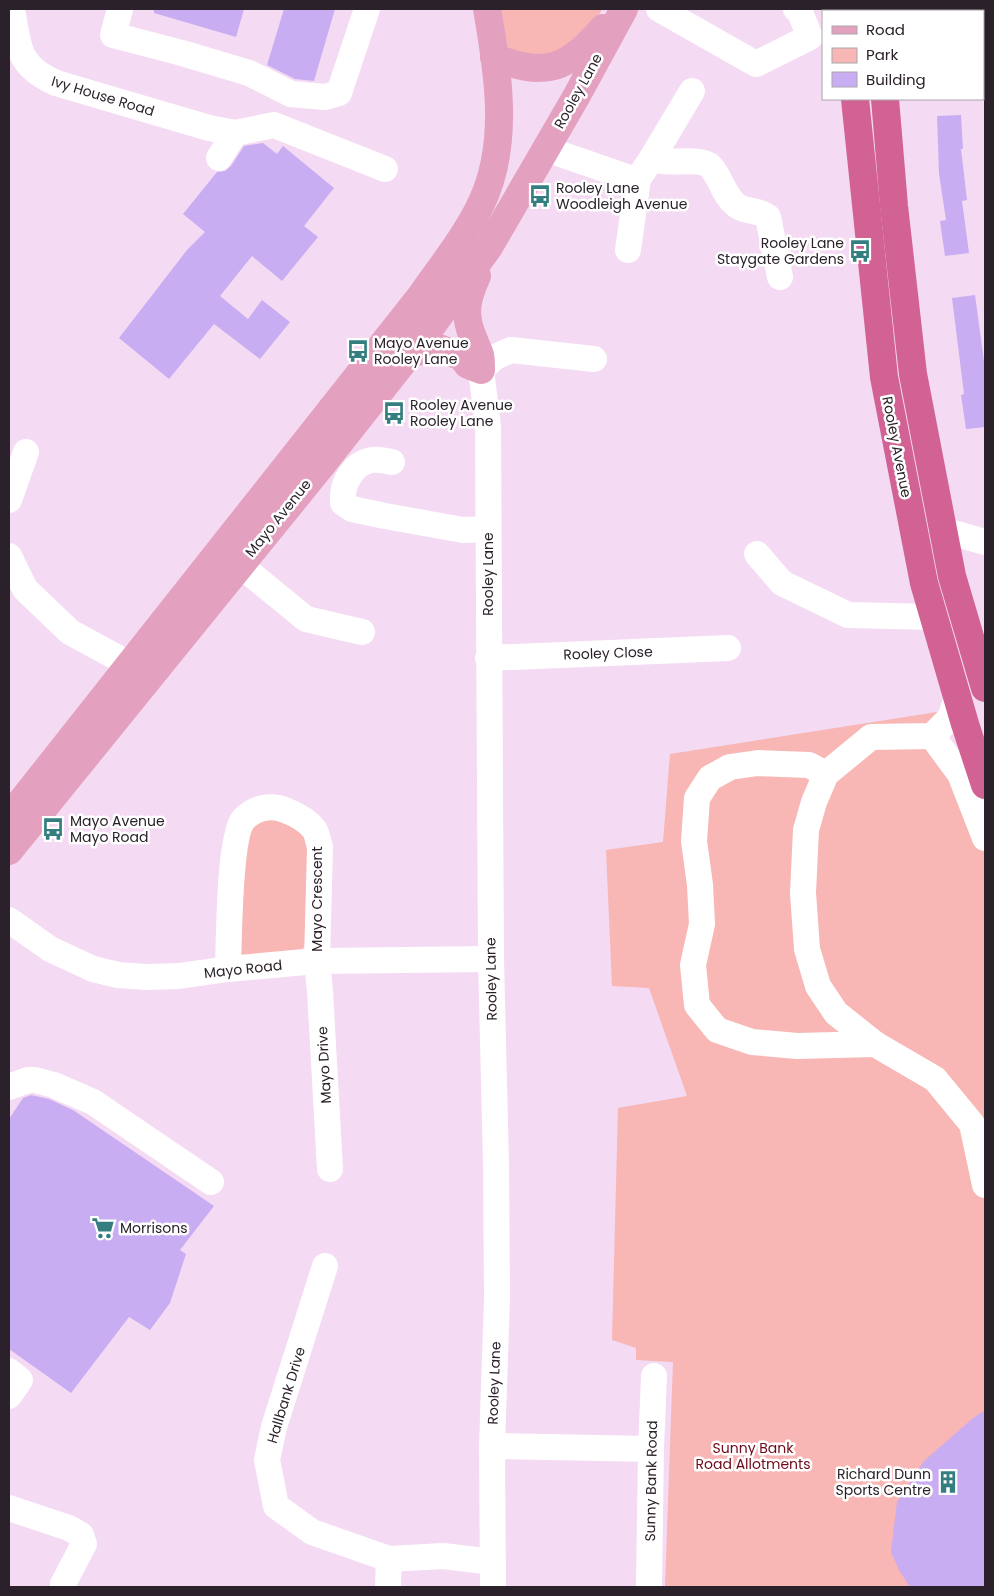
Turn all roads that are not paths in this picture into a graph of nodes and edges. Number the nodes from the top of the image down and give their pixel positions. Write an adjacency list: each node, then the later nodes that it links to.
1 (12, 9): 15 (street, Ivy House Road)
2 (120, 9): 3 (street)
3 (367, 9)
4 (620, 9): 11 (main road)
5 (624, 9): 16 (main road, Rooley Lane)
6 (659, 9): 9 (street)
7 (796, 9): 10 (street)
8 (485, 13): 11 (main road, Mayo Avenue)
9 (692, 17): 10 (street)
10 (816, 38)
11 (494, 57): 41 (main road, Mayo Avenue)
12 (692, 91): 19 (street)
13 (855, 100): 36 (highway, Rooley Avenue)
14 (885, 100): 31 (highway)
15 (235, 133): 17 (street); 18 (street)
16 (546, 148): 19 (street); 20 (main road, Rooley Lane)
17 (218, 158)
18 (385, 169)
19 (645, 169): 22 (street); 23 (street)
20 (532, 174): 21 (main road, Mayo Avenue)
21 (490, 247): 24 (main road, Mayo Avenue); 26 (main road)
22 (628, 250)
23 (780, 277)
24 (411, 353): 26 (main road); 35 (main road, Mayo Avenue)
25 (594, 359): 26 (street)
26 (481, 370): 30 (street, Rooley Lane)
27 (27, 452): 29 (street)
28 (392, 462): 30 (street)
29 (9, 500)
30 (488, 529): 40 (street, Rooley Lane)
31 (943, 530): 32 (street); 39 (highway)
32 (985, 542)
33 (757, 554): 36 (street)
34 (9, 556): 41 (street)
35 (240, 566): 37 (street); 49 (main road, Mayo Avenue)
36 (933, 617): 43 (highway, Rooley Avenue)
37 (362, 632)
38 (728, 648): 40 (street, Rooley Close)
39 (980, 651): 42 (highway)
40 (488, 658): 51 (street, Rooley Lane)
41 (129, 664): 47 (main road, Mayo Avenue)
42 (985, 688)
43 (957, 698): 44 (street); 46 (highway, Rooley Avenue)
44 (932, 736): 45 (street); 48 (street)
45 (826, 774): 54 (street); 54 (street)
46 (985, 785)
47 (9, 816)
48 (985, 838)
49 (9, 851)
50 (9, 920): 53 (street, Mayo Road)
51 (491, 959): 52 (street, Mayo Road); 63 (street, Rooley Lane)
52 (317, 961): 53 (street, Mayo Road); 53 (street, Mayo Crescent); 56 (street, Mayo Drive)
53 (228, 969)
54 (874, 1044): 58 (street)
55 (9, 1087): 57 (street)
56 (330, 1169)
57 (210, 1182)
58 (985, 1185)
59 (325, 1266): 66 (street, Hallbank Drive)
60 (9, 1371): 62 (street)
61 (654, 1376): 64 (street, Sunny Bank Road)
62 (9, 1396)
63 (492, 1446): 64 (street); 67 (street, Rooley Lane)
64 (651, 1449): 71 (street, Sunny Bank Road)
65 (9, 1508): 68 (street)
66 (388, 1559): 67 (street, Hallbank Drive); 69 (street)
67 (493, 1562): 70 (street, Rooley Lane)
68 (64, 1584)
69 (388, 1587)
70 (493, 1587)
71 (649, 1587)

